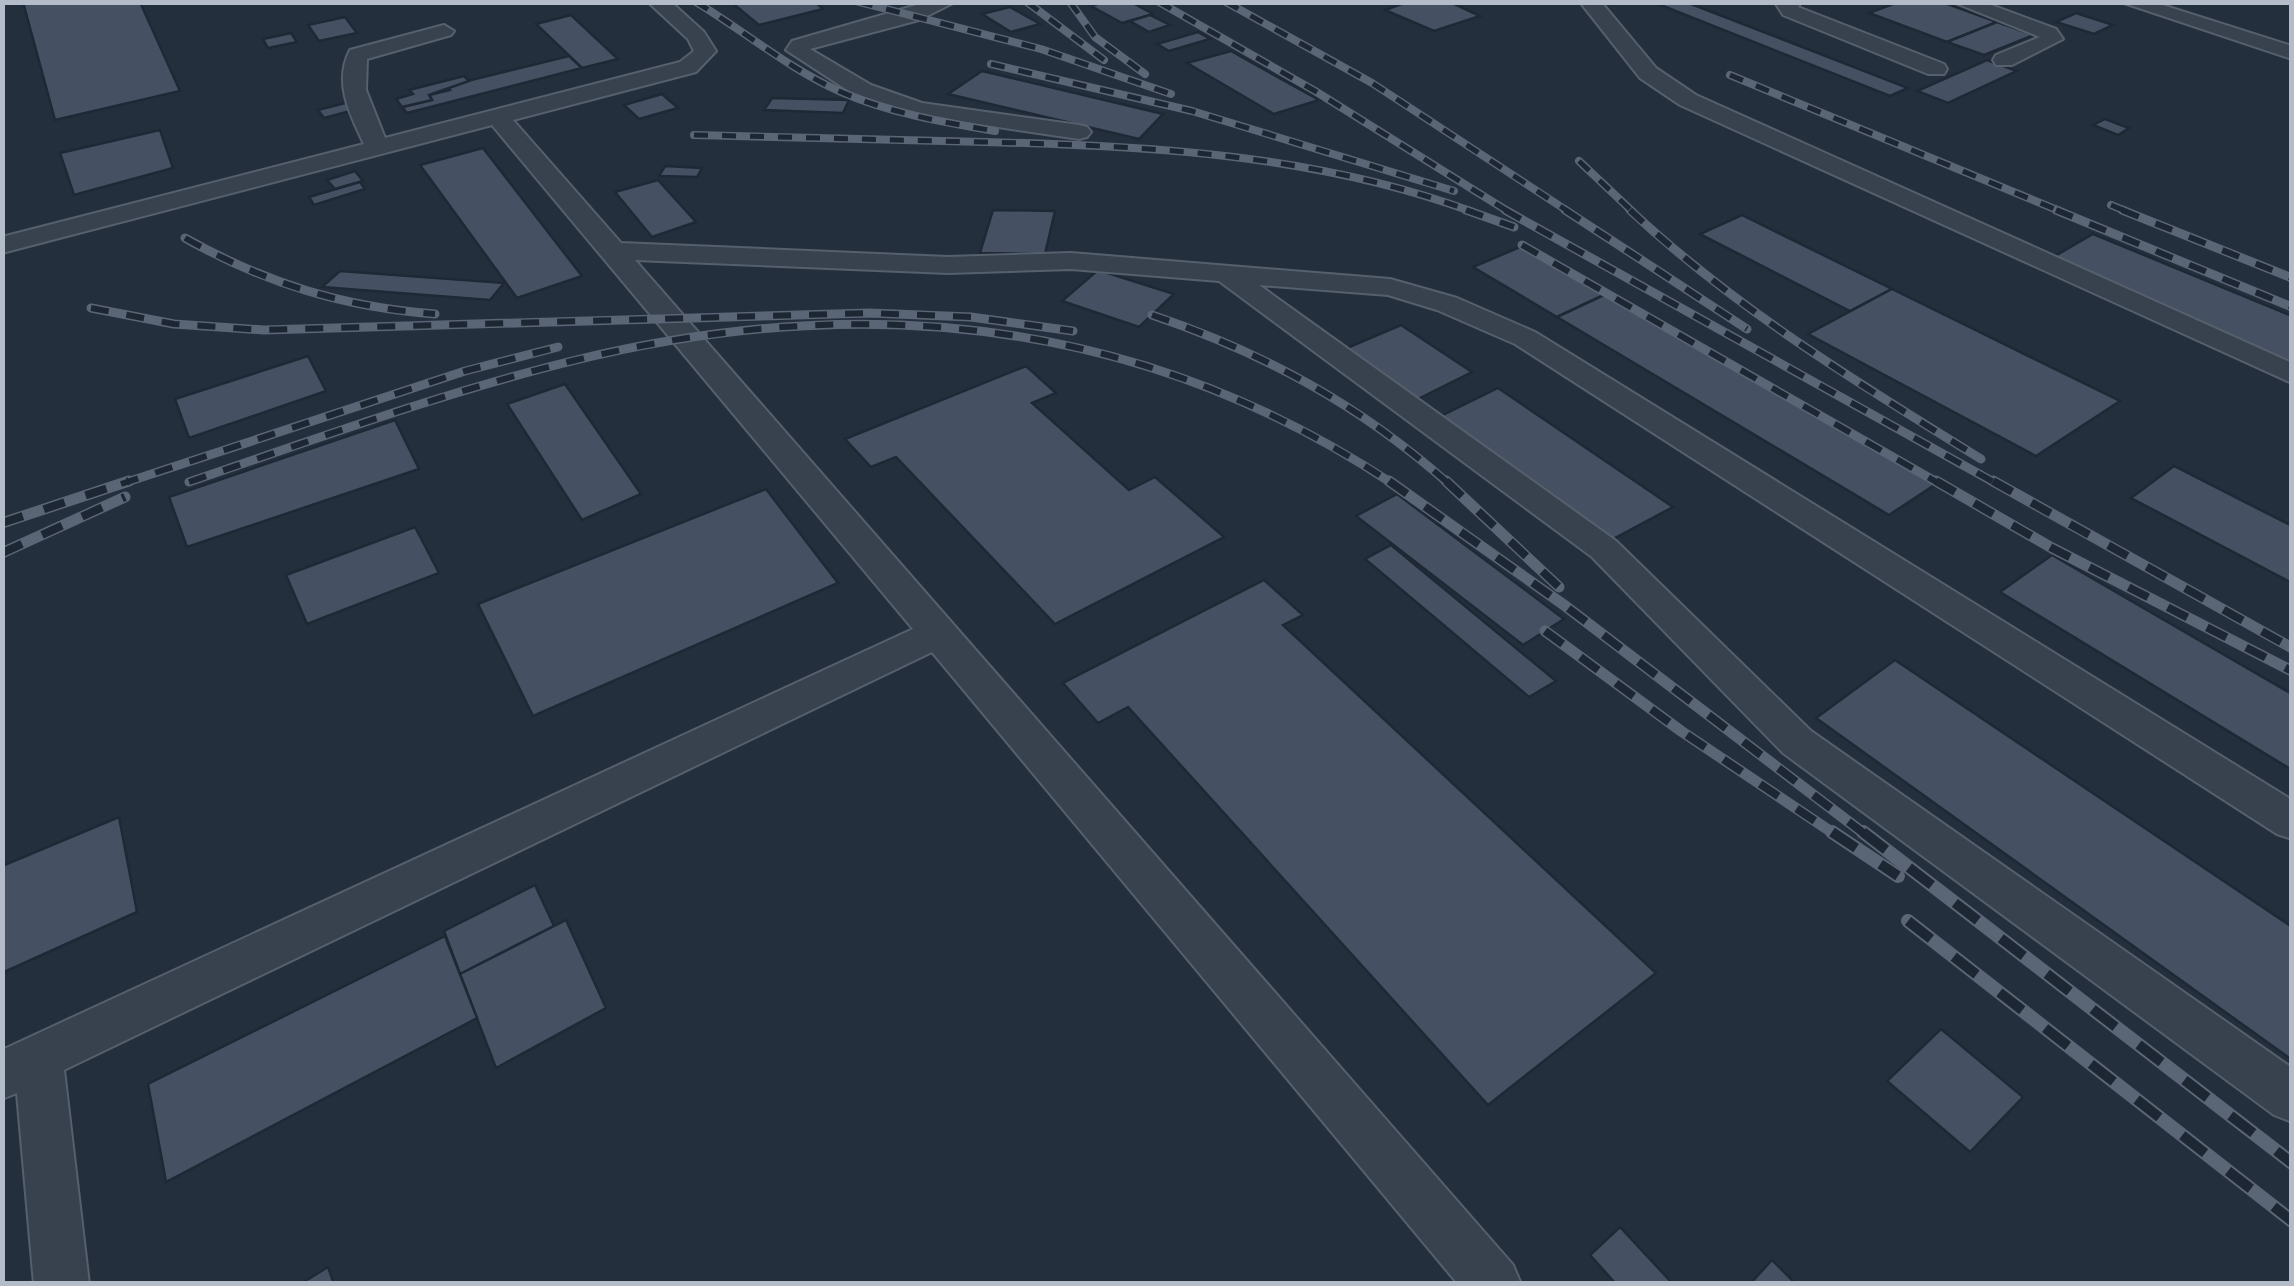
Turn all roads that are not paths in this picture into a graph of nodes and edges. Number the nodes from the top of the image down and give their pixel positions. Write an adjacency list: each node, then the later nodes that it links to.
1 (658, 2): 11 (lane)
2 (945, 2): 12 (lane)
3 (1590, 2): 17 (lane)
4 (1791, 2): 10 (lane)
5 (1963, 2): 9 (lane)
6 (2131, 2): 8 (lane)
7 (444, 31): 13 (lane)
8 (2292, 53)
9 (2004, 60)
10 (1936, 69)
11 (498, 117): 13 (lane); 15 (lane)
12 (1078, 132)
13 (378, 148): 14 (lane)
14 (2, 245)
15 (613, 252): 16 (lane); 18 (lane)
16 (1226, 274): 19 (lane); 21 (lane)
17 (2292, 374)
18 (939, 633): 20 (lane); 23 (lane)
19 (2292, 822)
20 (20, 1066): 22 (lane)
21 (2292, 1098)
22 (62, 1284)
23 (1494, 1284)

